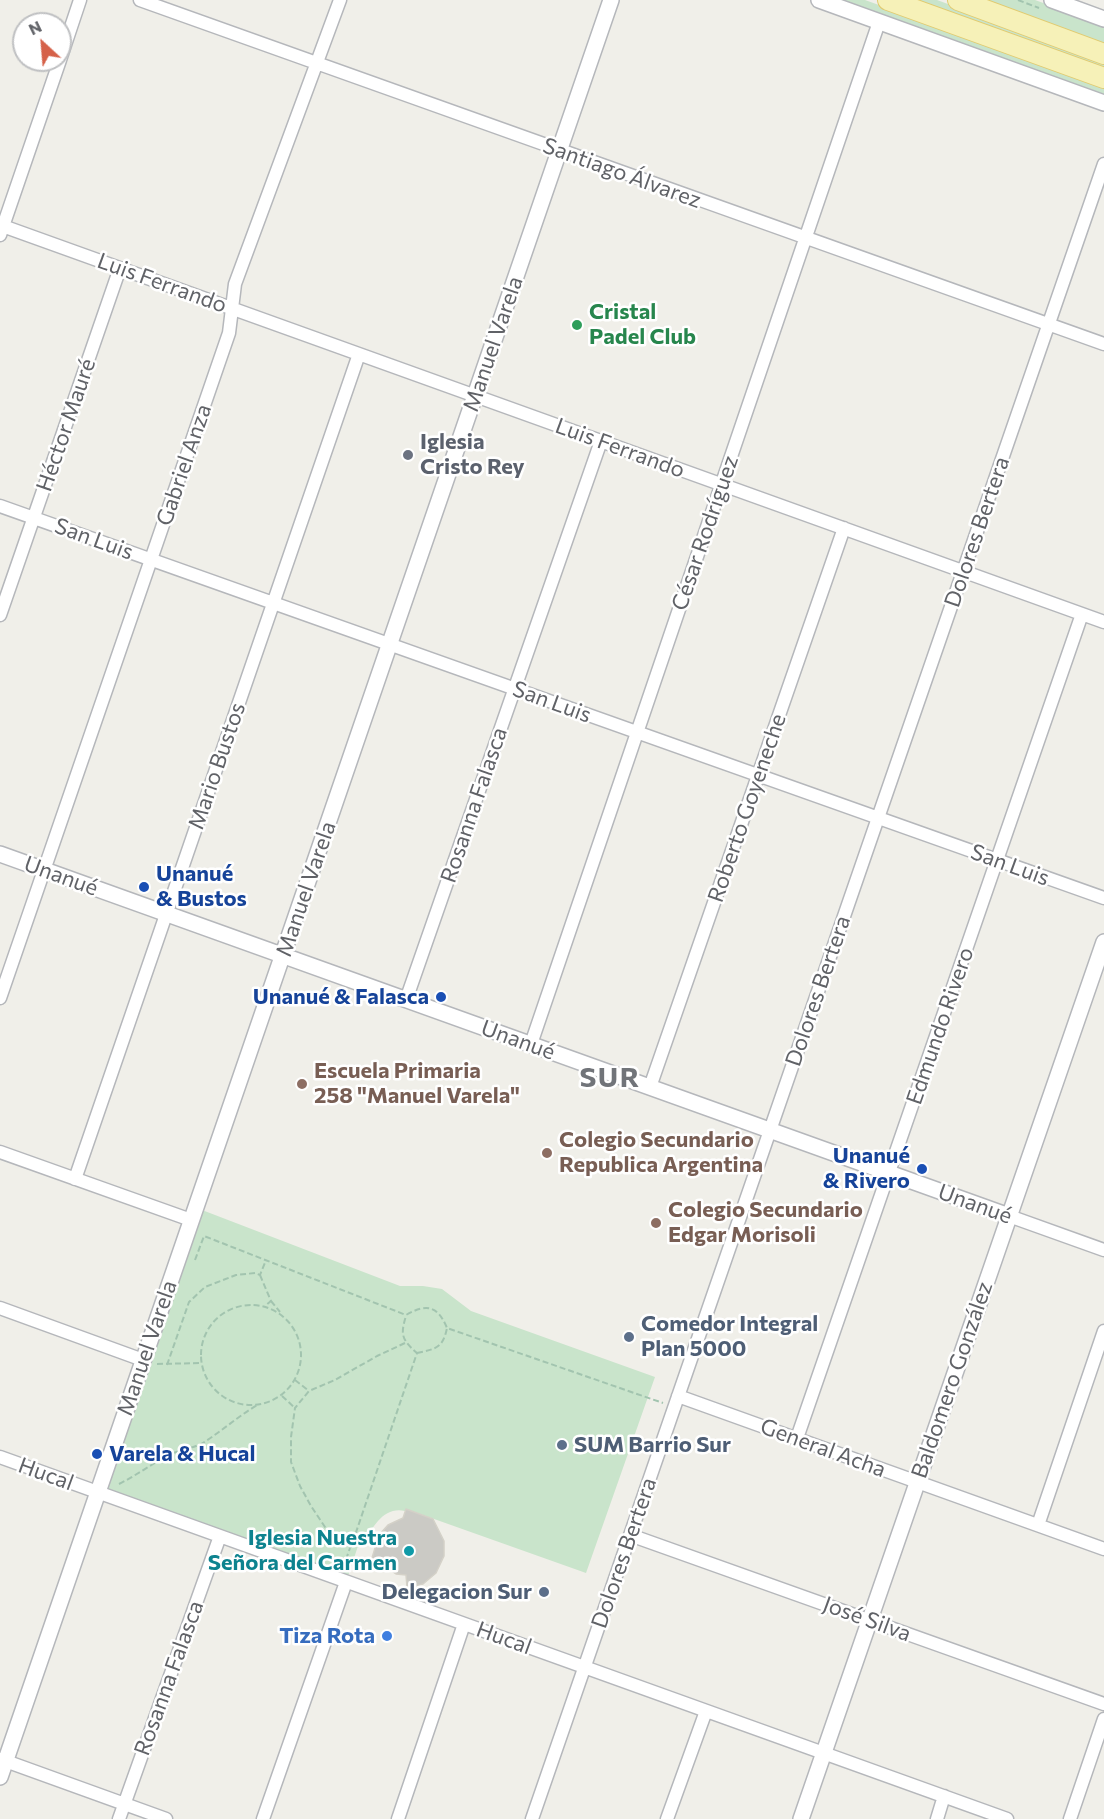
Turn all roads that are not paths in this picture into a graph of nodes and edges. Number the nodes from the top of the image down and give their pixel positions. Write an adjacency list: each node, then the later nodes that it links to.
1 (80, 0): 11 (street)
2 (140, 0): 13 (street, Santiago Álvarez)
3 (340, 0): 13 (street, Gabriel Anza)
4 (611, 0): 17 (street, Manuel Varela)
5 (819, 0): 10 (street)
6 (888, 0): 15 (main road)
7 (958, 0): 12 (main road)
8 (1052, 0): 9 (street)
9 (1104, 19)
10 (879, 22): 16 (street); 20 (street, César Rodríguez)
11 (72, 24)
12 (1104, 54)
13 (316, 64): 17 (street, Santiago Álvarez); 22 (street, Gabriel Anza)
14 (56, 72): 19 (street)
15 (1104, 78)
16 (1104, 103)
17 (560, 151): 20 (street, Santiago Álvarez); 26 (street, Manuel Varela)
18 (1104, 164): 23 (street, Dolores Bertera)
19 (1, 229): 21 (street, Luis Ferrando)
20 (806, 238): 23 (street, Santiago Álvarez); 28 (street, César Rodríguez)
21 (120, 268): 22 (street, Luis Ferrando); 30 (street, Héctor Mauré)
22 (232, 308): 25 (street, Luis Ferrando); 32 (street, Gabriel Anza)
23 (1049, 324): 24 (street, Santiago Álvarez); 33 (street, Dolores Bertera)
24 (1104, 344)
25 (359, 354): 26 (street, Luis Ferrando); 34 (street, Mario Bustos)
26 (475, 396): 27 (street, Luis Ferrando); 38 (street, Manuel Varela)
27 (601, 441): 28 (street, Luis Ferrando); 39 (street, Rosanna Falasca)
28 (722, 484): 31 (street, Luis Ferrando); 40 (street, César Rodríguez)
29 (0, 506): 30 (street, San Luis)
30 (34, 518): 32 (street, San Luis); 36 (street, Héctor Mauré)
31 (844, 528): 33 (street, Luis Ferrando); 41 (street, Roberto Goyeneche)
32 (151, 559): 34 (street, San Luis); 45 (street, Gabriel Anza)
33 (963, 571): 35 (street, Luis Ferrando); 42 (street, Dolores Bertera)
34 (273, 603): 38 (street, San Luis); 47 (street, Mario Bustos)
35 (1082, 614): 37 (street, Luis Ferrando); 44 (street, Edmundo Rivero)
36 (0, 615)
37 (1104, 622)
38 (390, 644): 39 (street, San Luis); 49 (street, Manuel Varela)
39 (514, 688): 40 (street, San Luis); 51 (street, Rosanna Falasca)
40 (637, 732): 41 (street, San Luis); 52 (street, César Rodríguez)
41 (758, 775): 42 (street, San Luis); 53 (street, Roberto Goyeneche)
42 (878, 818): 44 (street, San Luis); 54 (street, Dolores Bertera)
43 (0, 854): 45 (street, Unanué)
44 (997, 860): 46 (street, San Luis); 56 (street, Edmundo Rivero)
45 (44, 870): 47 (street, Unanué); 50 (street, Gabriel Anza)
46 (1104, 898)
47 (166, 913): 49 (street, Unanué); 57 (street, Mario Bustos)
48 (1104, 942): 58 (street, Baldomero González)
49 (283, 955): 51 (street, Unanué); 59 (street, Manuel Varela)
50 (0, 998)
51 (406, 1000): 52 (street, Unanué)
52 (531, 1044): 53 (street, Unanué)
53 (650, 1087): 54 (street, Unanué)
54 (770, 1130): 56 (street, Unanué); 64 (street, Dolores Bertera)
55 (0, 1152): 57 (street)
56 (889, 1173): 58 (street, Unanué); 65 (street, Edmundo Rivero)
57 (75, 1179): 59 (street)
58 (1009, 1216): 60 (street, Unanué); 67 (street, Baldomero González)
59 (191, 1220): 63 (street, Manuel Varela)
60 (1104, 1250)
61 (0, 1308): 63 (street)
62 (1104, 1331): 69 (street)
63 (150, 1362): 68 (street, Manuel Varela)
64 (676, 1401): 65 (street, General Acha); 70 (street, Dolores Bertera)
65 (797, 1438): 67 (street, General Acha)
66 (0, 1457): 68 (street, Hucal)
67 (918, 1482): 69 (street, General Acha); 74 (street, Baldomero González)
68 (105, 1490): 71 (street, Hucal); 81 (street, Manuel Varela)
69 (1038, 1525): 72 (street, General Acha)
70 (630, 1535): 74 (street, José Silva); 76 (street, Dolores Bertera)
71 (220, 1536): 73 (street, Hucal); 84 (street, Rosanna Falasca)
72 (1104, 1549)
73 (346, 1582): 75 (street, Hucal); 87 (street)
74 (870, 1620): 77 (street, José Silva); 80 (street, Baldomero González)
75 (464, 1624): 76 (street, Hucal); 88 (street)
76 (584, 1667): 78 (street, Hucal); 89 (street, Dolores Bertera)
77 (1104, 1704)
78 (706, 1711): 80 (street, Hucal); 90 (street)
79 (1104, 1719): 94 (street)
80 (824, 1753): 83 (street, Hucal); 91 (street, Baldomero González)
81 (3, 1760): 82 (street, Manuel Varela); 84 (street)
82 (0, 1777)
83 (944, 1796): 92 (street); 93 (street, Hucal)
84 (124, 1804): 85 (street, Rosanna Falasca); 86 (street)
85 (119, 1819)
86 (166, 1819)
87 (263, 1819)
88 (398, 1819)
89 (532, 1819)
90 (667, 1819)
91 (801, 1819)
92 (936, 1819)
93 (1008, 1819)
94 (1070, 1819)

